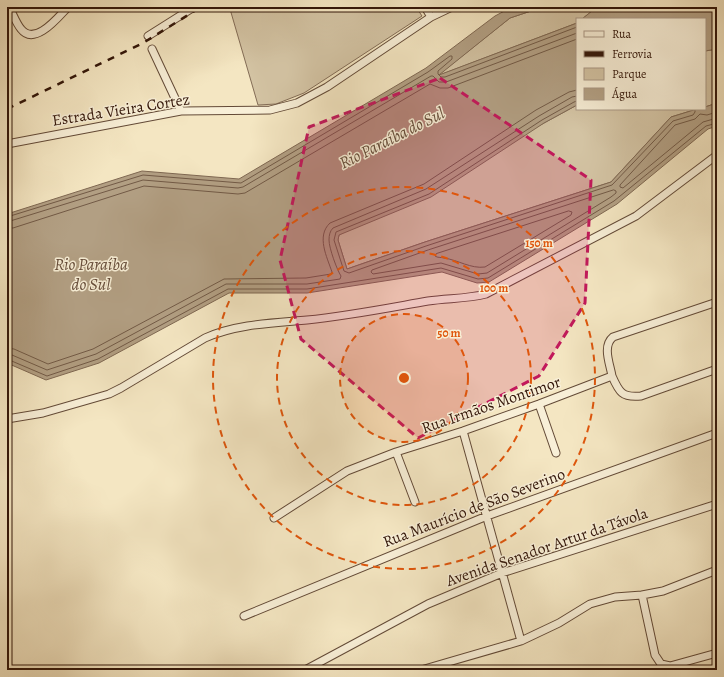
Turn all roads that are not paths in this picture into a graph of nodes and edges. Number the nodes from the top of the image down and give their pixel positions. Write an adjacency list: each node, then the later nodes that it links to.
1 (9, 7): 2 (street)
2 (68, 7)
3 (194, 7): 7 (street)
4 (425, 7): 6 (street)
5 (448, 8): 6 (street, Estrada Vieira Cortez)
6 (431, 17): 9 (street, Estrada Vieira Cortez)
7 (148, 36)
8 (152, 49): 9 (street)
9 (181, 111): 10 (street, Estrada Vieira Cortez)
10 (7, 144)
11 (717, 155): 16 (street)
12 (717, 302): 14 (street)
13 (717, 369): 14 (street)
14 (612, 376): 15 (street, Rua Irmãos Montimor)
15 (539, 404): 17 (street, Rua Irmãos Montimor); 20 (street)
16 (7, 419)
17 (463, 431): 19 (street, Rua Irmãos Montimor); 23 (street)
18 (717, 433): 23 (street, Rua Maurício de São Severino)
19 (396, 452): 21 (street); 24 (street, Rua Irmãos Montimor)
20 (556, 453)
21 (415, 502)
22 (717, 504): 26 (street, Avenida Senador Artur da Távola)
23 (487, 516): 26 (street); 28 (street, Rua Maurício de São Severino)
24 (274, 518)
25 (717, 570): 27 (street)
26 (502, 573): 29 (street); 31 (street, Avenida Senador Artur da Távola)
27 (642, 595): 29 (street); 30 (street)
28 (244, 616)
29 (522, 641): 32 (street)
30 (717, 654)
31 (305, 670)
32 (421, 670)

